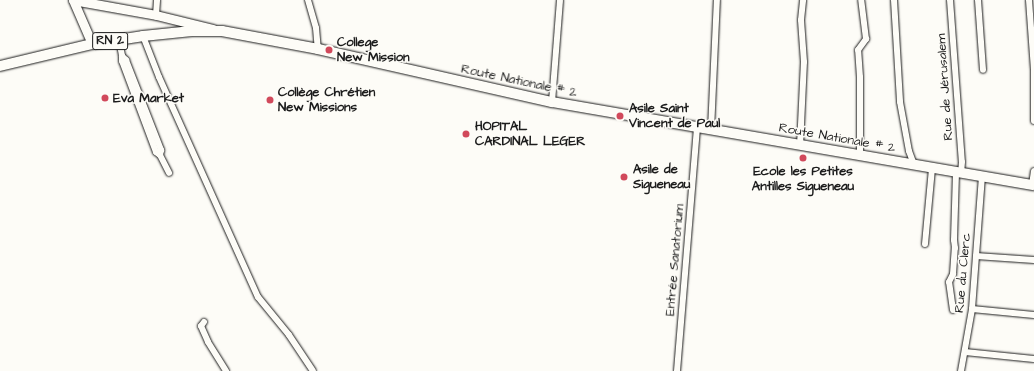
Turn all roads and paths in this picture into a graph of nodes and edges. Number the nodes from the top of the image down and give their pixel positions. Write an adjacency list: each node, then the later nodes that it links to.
1 (73, 0): 12 (main road); 16 (main road)
2 (157, 0): 12 (street)
3 (308, 0): 17 (street)
4 (560, 0): 20 (street)
5 (717, 0): 23 (street)
6 (803, 0): 24 (street)
7 (861, 0): 25 (street)
8 (894, 0): 26 (street)
9 (950, 0): 30 (street, Rue de Jérusalem)
10 (978, 0): 19 (street)
11 (1028, 0): 21 (street)
12 (156, 15): 13 (main road)
13 (222, 31): 14 (main road, Route Nationale # 2 / RN 2); 17 (main road, Route Nationale # 2 / RN 2)
14 (143, 36): 15 (main road, Route Nationale # 2 / RN 2); 43 (street)
15 (119, 40): 16 (main road, Route Nationale # 2 / RN 2); 29 (street)
16 (92, 44): 18 (main road, Route Nationale # 2 / RN 2)
17 (318, 49): 20 (main road, Route Nationale # 2 / RN 2)
18 (0, 66)
19 (984, 70)
20 (552, 102): 22 (main road, Route Nationale # 2 / RN 2)
21 (1034, 121)
22 (697, 128): 23 (main road, Route Nationale # 2 / RN 2); 44 (street, Entrée Sanatorium)
23 (711, 130): 24 (main road, Route Nationale # 2 / RN 2)
24 (800, 146): 25 (main road, Route Nationale # 2 / RN 2)
25 (860, 155): 26 (main road, Route Nationale # 2 / RN 2)
26 (914, 165): 27 (main road, Route Nationale # 2 / RN 2)
27 (932, 168): 30 (main road, Route Nationale # 2 / RN 2); 33 (street)
28 (1034, 171): 32 (street)
29 (169, 173)
30 (958, 173): 31 (main road, Route Nationale # 2 / RN 2); 37 (street, Rue de Jérusalem)
31 (982, 176): 32 (main road, Route Nationale # 2 / RN 2); 34 (street, Rue du Clerc)
32 (1033, 185)
33 (925, 244)
34 (976, 256): 35 (street); 36 (street, Rue du Clerc)
35 (1034, 260)
36 (972, 309): 38 (street); 40 (street, Rue du Clerc)
37 (953, 310)
38 (1034, 315)
39 (204, 322): 42 (street)
40 (965, 352): 41 (street); 45 (street, Rue du Clerc)
41 (1034, 359)
42 (226, 371)
43 (313, 371)
44 (677, 371)
45 (961, 371)

